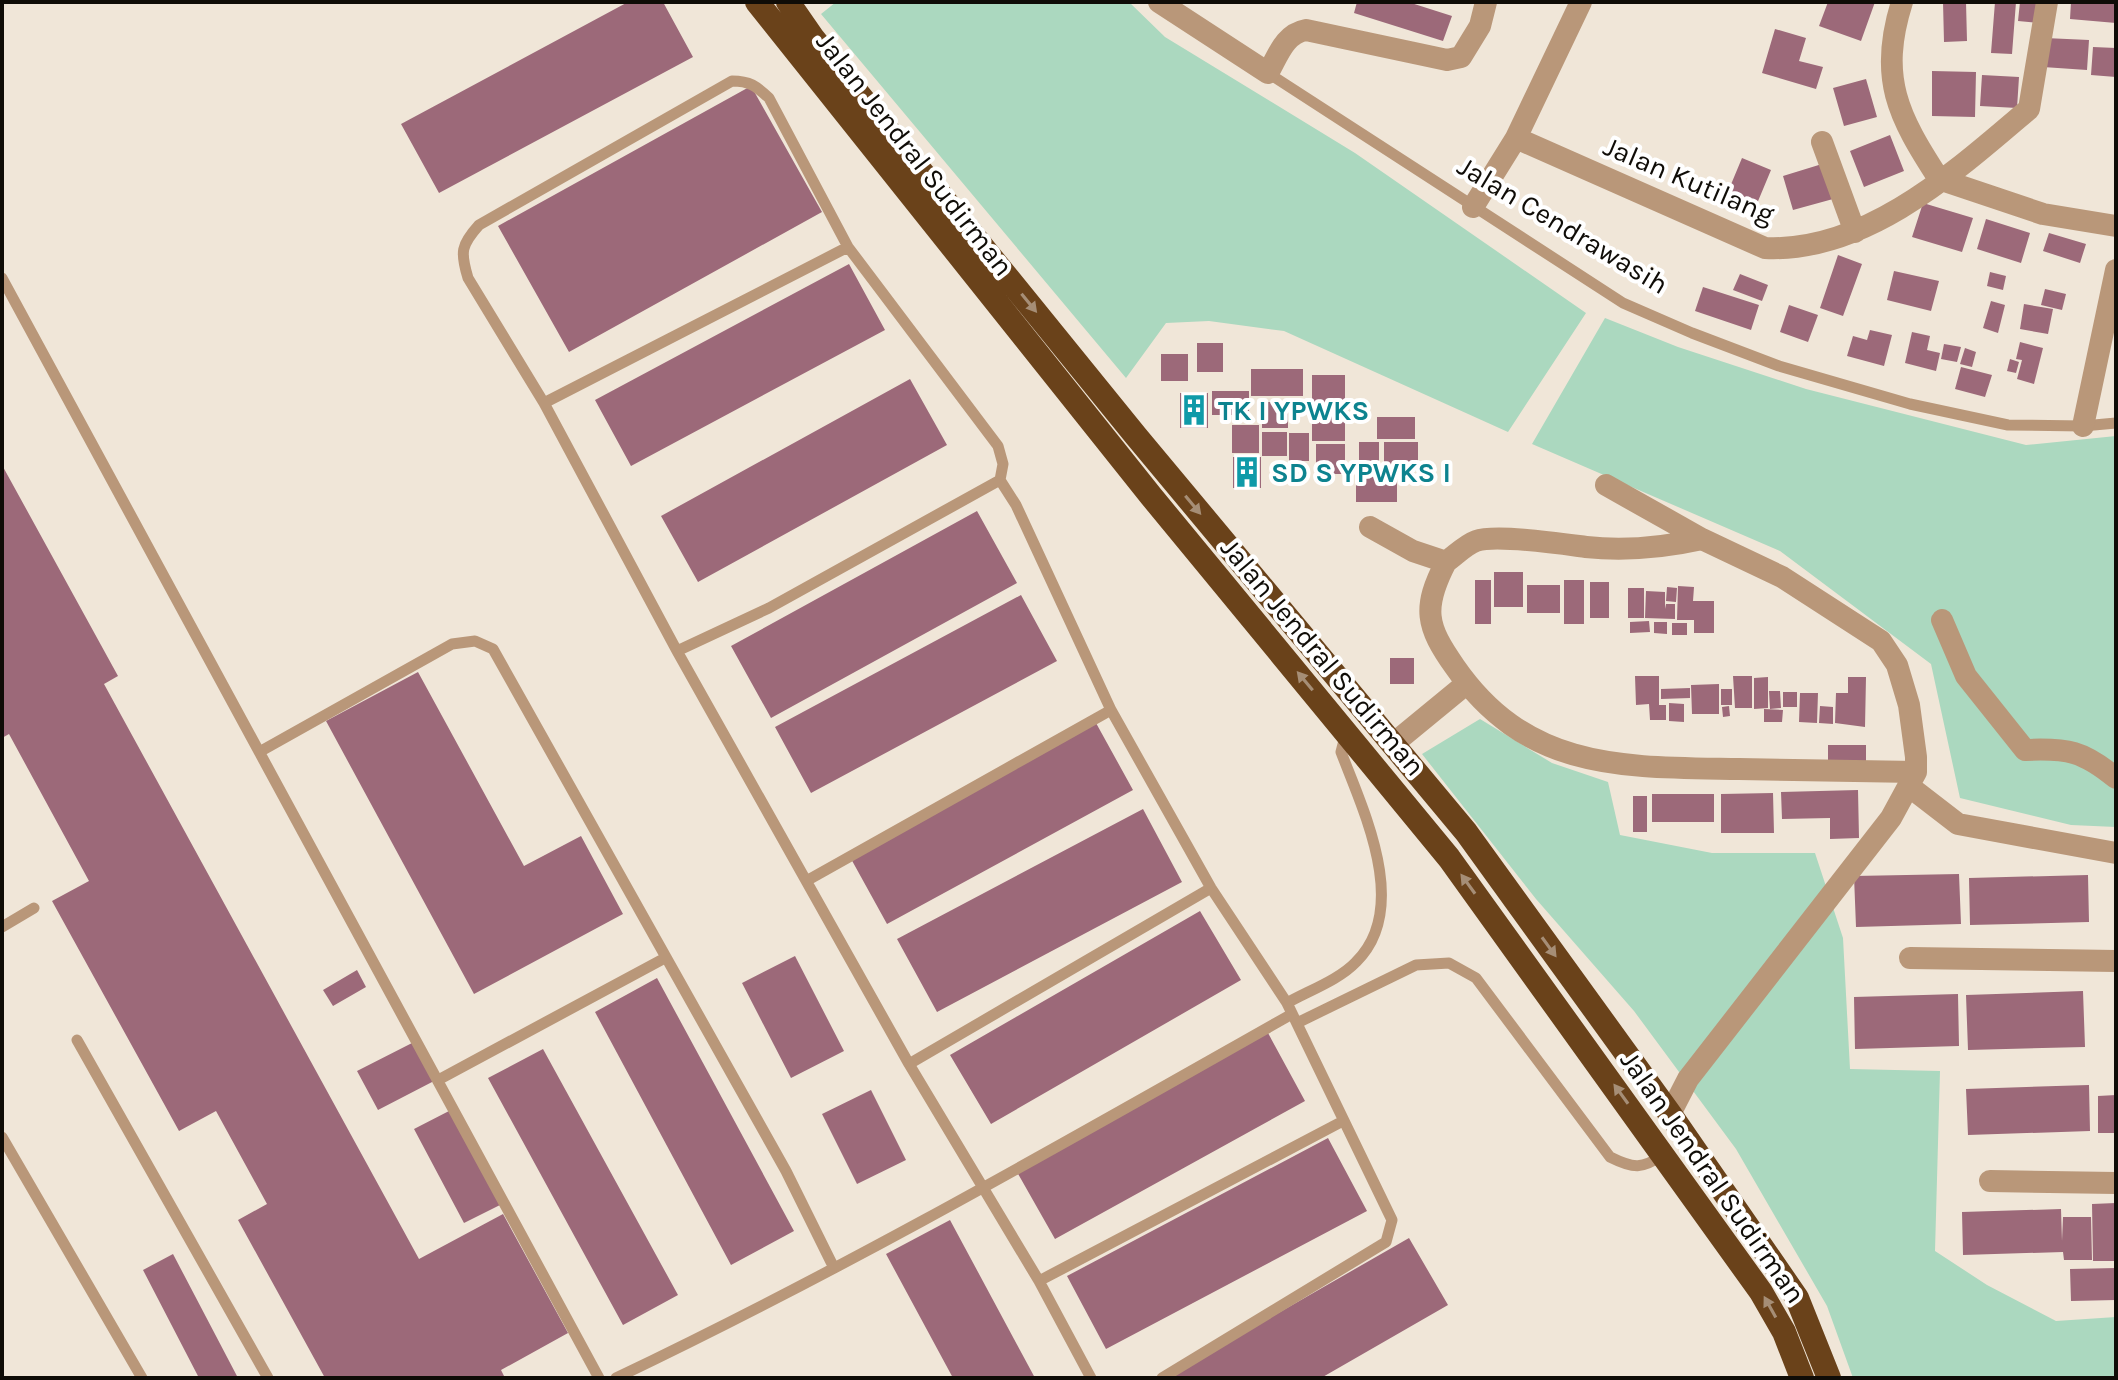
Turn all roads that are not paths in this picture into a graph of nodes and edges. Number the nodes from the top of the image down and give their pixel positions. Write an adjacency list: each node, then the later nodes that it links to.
1 (757, 2): 30 (highway, Jalan Jendral Sudirman, one-way to 1)
2 (788, 2): 31 (highway, Jalan Jendral Sudirman, one-way to 31)
3 (1159, 2): 8 (street, Jalan Cendrawasih)
4 (1486, 2): 8 (street)
5 (1581, 2): 9 (street)
6 (1902, 2): 11 (street)
7 (2047, 2): 11 (street, Jalan Kutilang)
8 (1268, 73): 12 (lane, Jalan Cendrawasih)
9 (1516, 138): 12 (street); 14 (street, Jalan Kutilang)
10 (1822, 142): 14 (street)
11 (1939, 179): 13 (street); 14 (street, Jalan Kutilang)
12 (1473, 207): 20 (lane, Jalan Cendrawasih)
13 (2116, 226)
14 (1855, 232)
15 (848, 247): 18 (lane); 18 (lane); 21 (lane)
16 (2116, 270): 20 (street)
17 (2, 278): 32 (lane)
18 (544, 403): 27 (lane)
19 (2116, 423): 20 (lane, Jalan Cendrawasih)
20 (2083, 426)
21 (1000, 480): 27 (lane); 29 (lane)
22 (1606, 485): 24 (street)
23 (1370, 527): 25 (street)
24 (1702, 539): 25 (street); 34 (street)
25 (1446, 562): 28 (street)
26 (1942, 620): 33 (street)
27 (677, 651): 36 (lane)
28 (1466, 684): 31 (street); 34 (street)
29 (1111, 710): 36 (lane); 37 (lane)
30 (1347, 732): 43 (lane); 50 (highway, Jalan Jendral Sudirman, one-way to 30)
31 (1393, 744): 47 (highway, Jalan Jendral Sudirman, one-way to 47)
32 (261, 751): 40 (lane); 46 (lane)
33 (2116, 778)
34 (1913, 779): 35 (street); 47 (street)
35 (2116, 853)
36 (808, 880): 45 (lane)
37 (1211, 888): 43 (lane); 45 (lane)
38 (34, 908): 39 (lane)
39 (2, 927)
40 (665, 958): 46 (lane); 54 (lane)
41 (1910, 958): 42 (street)
42 (2116, 961)
43 (1292, 1013): 48 (lane); 50 (lane); 53 (lane)
44 (77, 1040): 57 (lane)
45 (909, 1064): 53 (lane)
46 (440, 1079): 58 (lane)
47 (1670, 1114): 63 (highway, Jalan Jendral Sudirman)
48 (1343, 1121): 55 (lane); 61 (lane)
49 (2, 1137): 56 (lane)
50 (1664, 1154): 62 (highway, Jalan Jendral Sudirman, one-way to 50)
51 (1990, 1181): 52 (street)
52 (2116, 1183)
53 (982, 1189): 54 (lane); 55 (lane)
54 (834, 1268): 59 (lane)
55 (1039, 1281): 60 (lane)
56 (142, 1378)
57 (268, 1378)
58 (599, 1378)
59 (616, 1378)
60 (1091, 1378)
61 (1162, 1378)
62 (1802, 1378)
63 (1829, 1378)

